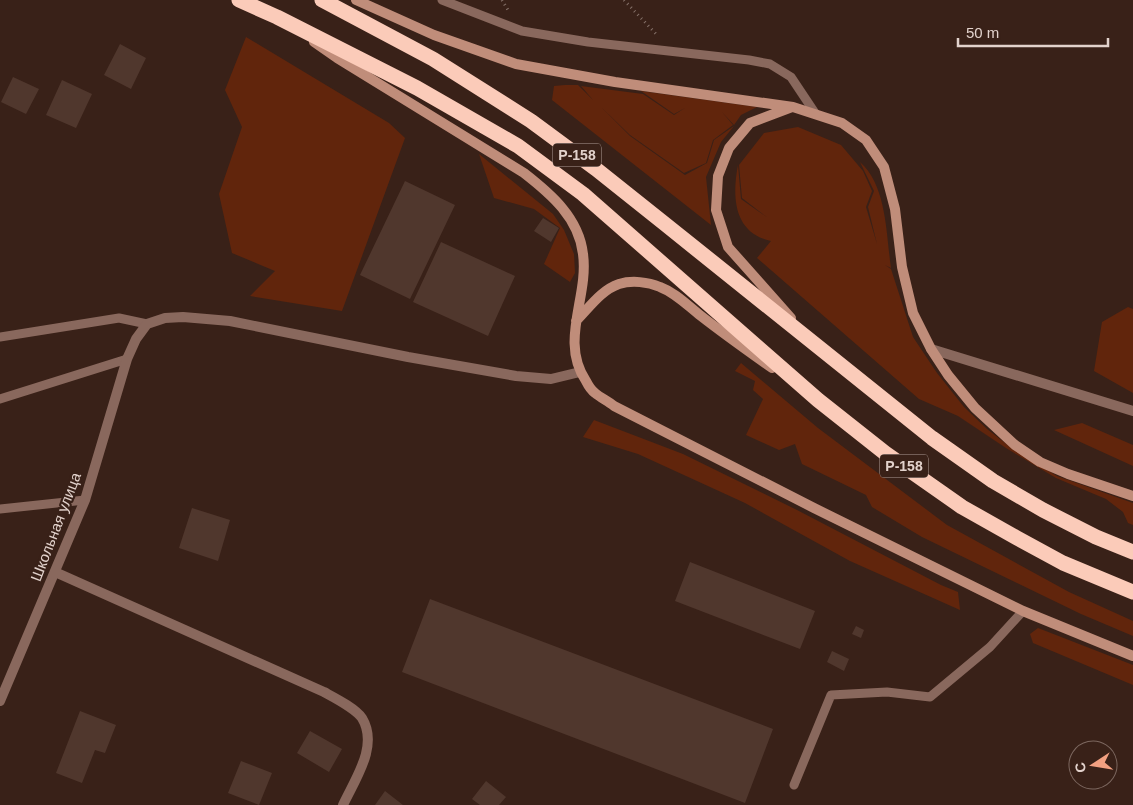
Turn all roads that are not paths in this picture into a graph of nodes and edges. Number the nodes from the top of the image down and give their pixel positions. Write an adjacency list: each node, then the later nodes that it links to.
1 (239, 0): 5 (highway, Р-158)
2 (322, 0): 11 (highway, Р-158)
3 (356, 0): 6 (street)
4 (442, 0): 7 (lane)
5 (277, 17): 8 (street); 16 (highway, Р-158)
6 (794, 107): 7 (street); 11 (street)
7 (815, 113): 12 (street)
8 (576, 321): 14 (street); 16 (street)
9 (147, 324): 10 (lane); 13 (street, Школьная улица); 14 (street)
10 (0, 337)
11 (811, 340): 21 (highway, Р-158)
12 (931, 349): 17 (street); 18 (street)
13 (127, 359): 15 (lane); 19 (street, Школьная улица)
14 (580, 372): 24 (street)
15 (0, 398)
16 (818, 400): 23 (highway, Р-158)
17 (1133, 411)
18 (1133, 496)
19 (85, 500): 20 (lane); 22 (street, Школьная улица)
20 (0, 509)
21 (1133, 552)
22 (55, 572): 26 (street, Школьная улица); 28 (street)
23 (1133, 592)
24 (1023, 611): 25 (street); 27 (lane)
25 (1133, 656)
26 (0, 701)
27 (794, 785)
28 (343, 805)

